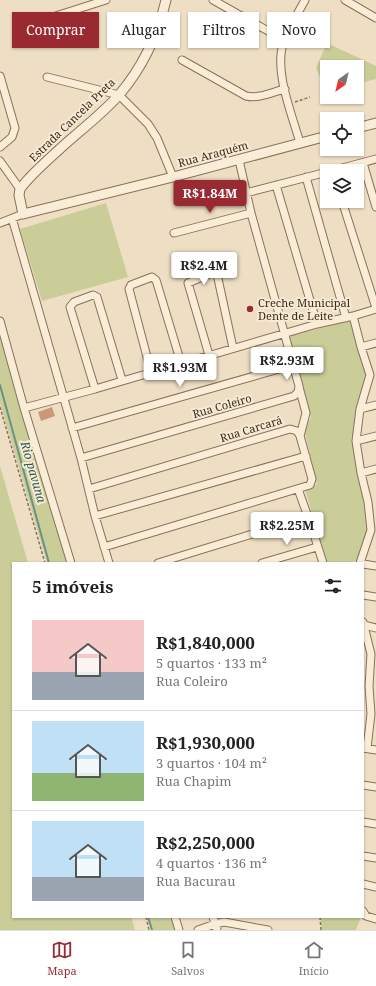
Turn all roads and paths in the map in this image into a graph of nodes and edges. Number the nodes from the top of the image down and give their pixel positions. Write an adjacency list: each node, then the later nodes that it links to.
1 (106, 0): 6 (street)
2 (166, 0): 15 (street, Estrada Cancela Preta)
3 (213, 0): 9 (street)
4 (305, 0): 7 (street)
5 (345, 0): 8 (street)
6 (68, 12)
7 (299, 12)
8 (376, 18)
9 (267, 30)
10 (282, 48): 14 (street)
11 (182, 60): 14 (street)
12 (0, 76): 22 (street)
13 (46, 77): 15 (street)
14 (285, 89): 17 (street)
15 (119, 95): 30 (street); 32 (street, Estrada Cancela Preta)
16 (310, 97): 17 (path)
17 (289, 103): 21 (street)
18 (376, 123): 19 (street)
19 (364, 126)
20 (320, 138): 21 (street, Rua Araquém)
21 (300, 143): 24 (street, Rua Araquém)
22 (0, 147)
23 (376, 159): 26 (street)
24 (239, 160): 30 (street, Rua Araquém); 33 (street)
25 (0, 161): 32 (street)
26 (363, 163): 27 (street); 34 (street)
27 (359, 164)
28 (320, 174): 29 (street)
29 (306, 177): 31 (street); 42 (street)
30 (173, 178): 37 (street, Rua Araquém)
31 (276, 185): 33 (street); 44 (street)
32 (20, 189): 37 (street)
33 (246, 193): 36 (street)
34 (376, 207)
35 (344, 208): 41 (street)
36 (251, 213): 40 (street); 45 (street)
37 (23, 214): 38 (street, Rua Araquém)
38 (12, 218): 39 (street, Rua Araquém); 57 (street)
39 (0, 223)
40 (174, 234)
41 (376, 308): 42 (street)
42 (350, 317): 44 (street); 47 (street)
43 (0, 321): 60 (street)
44 (317, 324): 45 (street)
45 (284, 334): 48 (street); 51 (street)
46 (376, 343): 47 (street)
47 (361, 347): 53 (street)
48 (233, 348): 49 (street); 49 (street)
49 (209, 355): 50 (street)
50 (181, 363): 52 (street); 52 (street)
51 (292, 365): 55 (street); 62 (street)
52 (151, 372): 54 (street)
53 (373, 374): 61 (street)
54 (122, 380): 56 (street); 56 (street)
55 (299, 386): 63 (street); 67 (street, Rua Coleiro)
56 (95, 389): 57 (street)
57 (62, 398): 60 (street); 62 (street)
58 (376, 405): 61 (street)
59 (0, 407): 78 (path)
60 (24, 408): 79 (street)
61 (360, 409): 65 (street)
62 (72, 428): 67 (street)
63 (300, 436): 66 (street); 70 (street, Rua Carcará)
64 (376, 436): 65 (street)
65 (356, 441): 69 (street)
66 (306, 456): 71 (street); 73 (street)
67 (81, 458): 70 (street)
68 (376, 469): 69 (street)
69 (361, 473): 72 (street)
70 (89, 489): 73 (street)
71 (298, 489): 74 (street); 76 (street)
72 (372, 501): 75 (street)
73 (95, 516): 76 (street)
74 (311, 525): 77 (street); 81 (street)
75 (374, 529): 84 (street)
76 (104, 547): 80 (street)
77 (317, 547): 82 (street); 83 (street)
78 (45, 562)
79 (71, 562)
80 (109, 562)
81 (161, 562)
82 (265, 562)
83 (323, 562)
84 (360, 562)
85 (364, 564): 86 (street)
86 (376, 566)
87 (364, 595): 88 (street)
88 (376, 597)
89 (364, 624): 91 (street)
90 (364, 627): 92 (street)
91 (376, 628)
92 (374, 654): 93 (street)
93 (373, 687): 94 (street)
94 (374, 714): 95 (street)
95 (365, 748): 96 (street)
96 (376, 750)
97 (364, 785): 98 (street)
98 (376, 788)
99 (364, 822): 100 (street)
100 (376, 824)
101 (364, 856): 102 (street)
102 (376, 858)
103 (364, 884): 104 (street)
104 (376, 887)
105 (364, 913): 109 (street)
106 (146, 918): 111 (path)
107 (175, 918): 112 (street)
108 (320, 918): 115 (path)
109 (376, 918)
110 (215, 924): 113 (street); 114 (street)
111 (149, 930)
112 (179, 930)
113 (198, 930)
114 (268, 930)
115 (321, 930)

